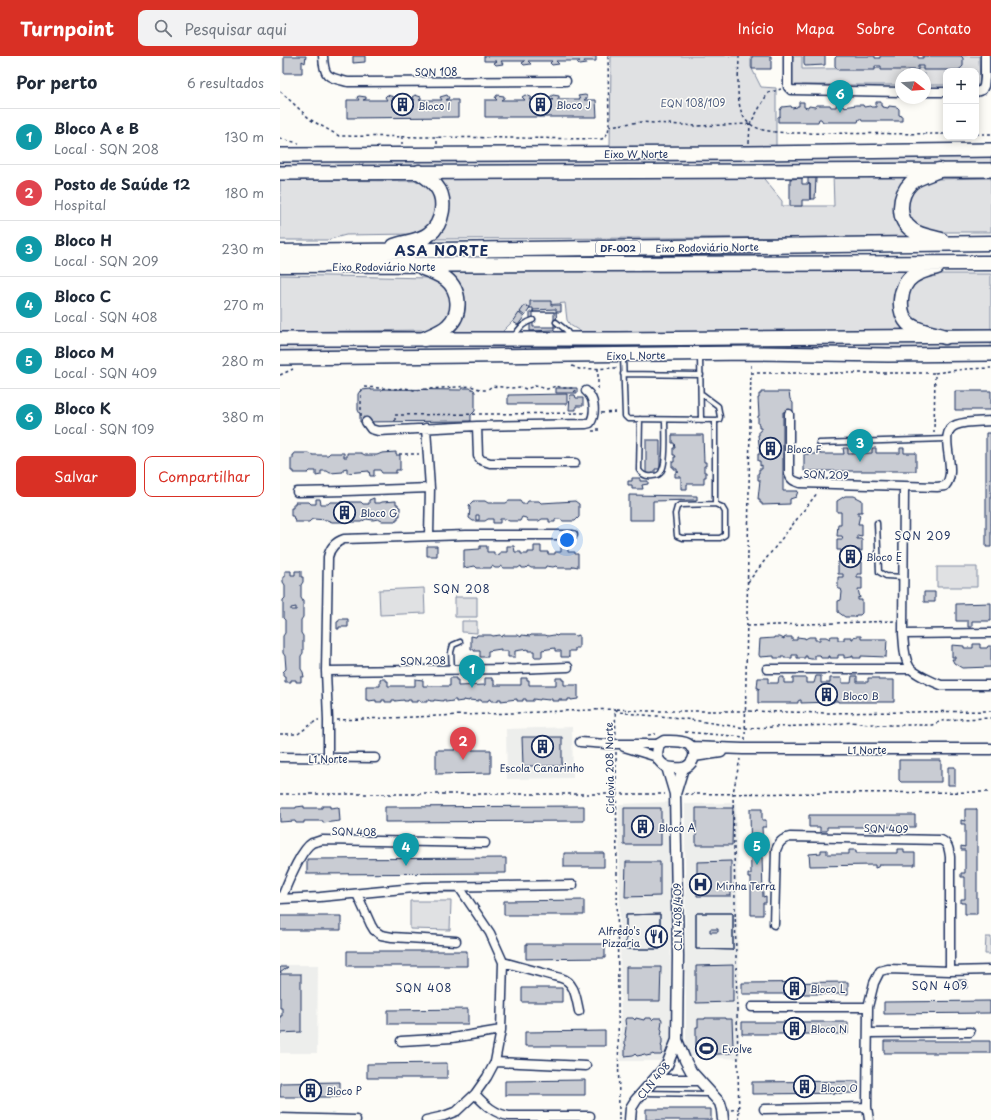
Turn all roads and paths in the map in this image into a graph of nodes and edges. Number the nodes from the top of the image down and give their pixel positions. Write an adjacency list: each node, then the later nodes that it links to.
1 (323, 56): 6 (street, SQN 108)
2 (608, 56): 14 (path)
3 (739, 56): 13 (path)
4 (788, 56): 7 (street)
5 (987, 59): 9 (street)
6 (566, 81)
7 (788, 87): 10 (street); 13 (path)
8 (280, 91): 18 (path)
9 (979, 91)
10 (895, 92)
11 (931, 92): 12 (street)
12 (943, 92)
13 (750, 124): 14 (path); 15 (path); 24 (path)
14 (609, 126): 19 (path)
15 (943, 134)
16 (979, 134): 17 (path)
17 (991, 134)
18 (402, 136): 19 (path); 20 (path)
19 (437, 137): 21 (path)
20 (402, 146)
21 (436, 146)
22 (280, 148): 25 (main road)
23 (991, 150): 24 (main road, Eixo W Norte)
24 (750, 153): 25 (main road, Eixo W Norte)
25 (286, 155)
26 (939, 170): 27 (main road, Eixo W Norte); 29 (main road, Eixo W Norte); 31 (highway)
27 (991, 170)
28 (280, 172): 29 (main road, Eixo W Norte)
29 (419, 172): 32 (highway)
30 (991, 243): 31 (highway, Eixo Rodoviário Norte / DF-002)
31 (955, 244): 32 (highway, Eixo Rodoviário Norte / DF-002)
32 (376, 251): 33 (highway, Eixo Rodoviário Norte / DF-002)
33 (280, 252)
34 (947, 263): 35 (highway, Eixo Rodoviário Norte / DF-002); 37 (highway, Eixo Rodoviário Norte / DF-002); 41 (highway)
35 (991, 263)
36 (280, 265): 37 (highway, Eixo Rodoviário Norte / DF-002)
37 (419, 266): 43 (highway)
38 (533, 320): 44 (lane)
39 (556, 322): 45 (lane)
40 (991, 336): 41 (main road, Eixo L Norte)
41 (945, 337): 45 (main road, Eixo L Norte)
42 (280, 339): 43 (main road, Eixo L Norte)
43 (424, 339): 44 (main road, Eixo L Norte)
44 (512, 339): 45 (main road, Eixo L Norte)
45 (572, 339)
46 (752, 353): 47 (main road, Eixo L Norte); 48 (main road, Eixo L Norte); 55 (path)
47 (991, 354)
48 (700, 355): 49 (main road, Eixo L Norte); 56 (lane)
49 (623, 356): 50 (main road, Eixo L Norte); 54 (lane)
50 (286, 359): 51 (main road)
51 (280, 367)
52 (991, 368): 53 (path)
53 (935, 373): 55 (path); 72 (path)
54 (624, 374): 56 (lane); 63 (lane)
55 (751, 374): 87 (path)
56 (701, 375): 59 (lane)
57 (586, 391): 61 (street)
58 (575, 392): 68 (path)
59 (702, 394): 65 (lane); 66 (lane)
60 (618, 406): 61 (path)
61 (592, 413): 69 (street); 71 (path)
62 (789, 414): 78 (street, SQN 209)
63 (640, 419): 64 (lane); 64 (lane)
64 (665, 420): 65 (lane)
65 (701, 420): 66 (lane)
66 (715, 420): 82 (lane)
67 (991, 421): 73 (street)
68 (366, 422): 71 (street)
69 (477, 426): 70 (street); 77 (street)
70 (426, 428): 71 (street); 76 (street)
71 (396, 430)
72 (933, 439): 73 (lane); 74 (lane)
73 (947, 439): 79 (street, SQN 209)
74 (819, 443)
75 (399, 454): 76 (path)
76 (428, 454): 80 (street)
77 (575, 464)
78 (824, 484): 79 (street, SQN 209); 87 (path)
79 (904, 486): 86 (street)
80 (430, 488): 81 (street); 85 (street)
81 (297, 492)
82 (716, 504): 82 (lane)
83 (877, 523): 86 (lane)
84 (573, 535): 85 (street)
85 (429, 536): 97 (street)
86 (903, 577): 88 (street)
87 (747, 583): 89 (path)
88 (903, 621): 89 (path); 91 (street)
89 (747, 626): 100 (path)
90 (991, 633): 91 (street)
91 (903, 634): 95 (street)
92 (460, 642): 96 (lane)
93 (568, 667): 96 (street, SQN 208)
94 (766, 669): 95 (street)
95 (911, 669): 98 (street)
96 (452, 670): 97 (street, SQN 208)
97 (326, 671): 103 (street)
98 (991, 686)
99 (615, 709): 100 (path); 103 (path, Ciclovia 208 Norte); 104 (path); 107 (path, Ciclovia 208 Norte)
100 (746, 711): 101 (path); 104 (path)
101 (991, 711)
102 (991, 718): 104 (path)
103 (328, 720): 105 (path, Ciclovia 208 Norte); 114 (street)
104 (745, 728): 109 (path)
105 (280, 734)
106 (580, 742): 107 (street)
107 (616, 744): 108 (street); 113 (street); 122 (path, Ciclovia 208 Norte)
108 (659, 744): 111 (street); 113 (street)
109 (743, 749): 110 (street, L1 Norte); 111 (street, L1 Norte); 121 (path)
110 (991, 749)
111 (693, 752): 117 (street)
112 (280, 757): 114 (street, L1 Norte)
113 (657, 757): 116 (street)
114 (328, 758): 115 (street, L1 Norte)
115 (375, 758)
116 (667, 767): 117 (street); 120 (street, CLN 408/409)
117 (683, 768): 120 (street, CLN 408/409)
118 (991, 792): 121 (path)
119 (280, 794): 122 (path)
120 (675, 794): 121 (path); 122 (path); 139 (street, CLN 408/409)
121 (733, 794): 157 (path)
122 (616, 795): 154 (path, Ciclovia 208 Norte)
123 (485, 843): 127 (street, SQN 408)
124 (573, 885): 125 (street, SQN 408)
125 (459, 887): 126 (street, SQN 408); 130 (street)
126 (357, 894): 127 (street, SQN 408); 129 (street)
127 (280, 899)
128 (774, 924): 132 (street, SQN 409)
129 (456, 941)
130 (503, 962): 135 (street); 136 (street)
131 (991, 970): 132 (street)
132 (950, 971): 134 (street)
133 (752, 1007): 134 (street)
134 (868, 1007): 138 (street)
135 (578, 1010)
136 (501, 1030): 140 (street); 141 (street)
137 (970, 1032): 138 (street)
138 (868, 1033): 148 (street)
139 (677, 1040): 143 (street, CLN 408); 144 (street)
140 (401, 1041)
141 (495, 1062): 142 (street); 146 (street)
142 (586, 1066)
143 (654, 1080): 144 (street); 145 (street, CLN 408)
144 (699, 1080): 147 (street)
145 (641, 1093): 147 (lane); 155 (street, CLN 408)
146 (475, 1094): 150 (street); 153 (street)
147 (711, 1094): 156 (street)
148 (867, 1107): 149 (street); 158 (street)
149 (764, 1109)
150 (590, 1116)
151 (280, 1118): 152 (street)
152 (356, 1120)
153 (426, 1120)
154 (619, 1120)
155 (630, 1120)
156 (723, 1120)
157 (739, 1120)
158 (869, 1120)

